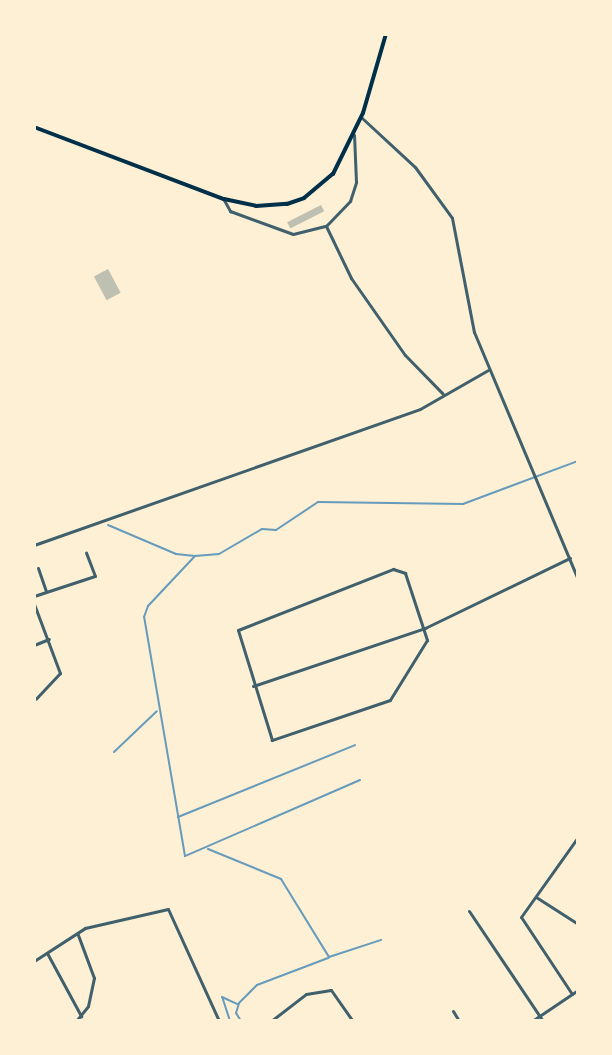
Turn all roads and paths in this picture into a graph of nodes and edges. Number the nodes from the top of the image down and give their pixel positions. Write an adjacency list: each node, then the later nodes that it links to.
1 (386, 34): 2 (main road)
2 (362, 118): 4 (main road); 7 (street)
3 (34, 127): 5 (main road)
4 (354, 135): 5 (main road); 6 (street)
5 (224, 199): 6 (street)
6 (326, 226): 8 (street)
7 (488, 370): 8 (street); 11 (street)
8 (443, 394): 9 (street)
9 (34, 545)
10 (86, 553): 14 (street)
11 (570, 558): 13 (street); 17 (street)
12 (38, 568): 14 (street)
13 (578, 579)
14 (46, 592): 15 (street)
15 (34, 596)
16 (34, 604): 18 (street)
17 (425, 628): 20 (street); 20 (street); 20 (street)
18 (49, 639): 19 (street); 21 (street)
19 (34, 645)
20 (253, 686)
21 (36, 699)
22 (578, 837): 23 (street)
23 (536, 897): 25 (street); 30 (street)
24 (469, 911): 33 (street)
25 (578, 924)
26 (78, 935): 27 (street); 32 (street); 35 (street)
27 (47, 953): 28 (street); 32 (street)
28 (34, 961)
29 (578, 990): 30 (street)
30 (572, 994): 33 (street)
31 (453, 1011): 38 (street)
32 (81, 1016): 34 (street)
33 (540, 1016): 39 (street); 40 (street)
34 (76, 1021)
35 (219, 1021)
36 (271, 1021): 37 (street)
37 (353, 1021)
38 (459, 1021)
39 (532, 1021)
40 (543, 1021)

